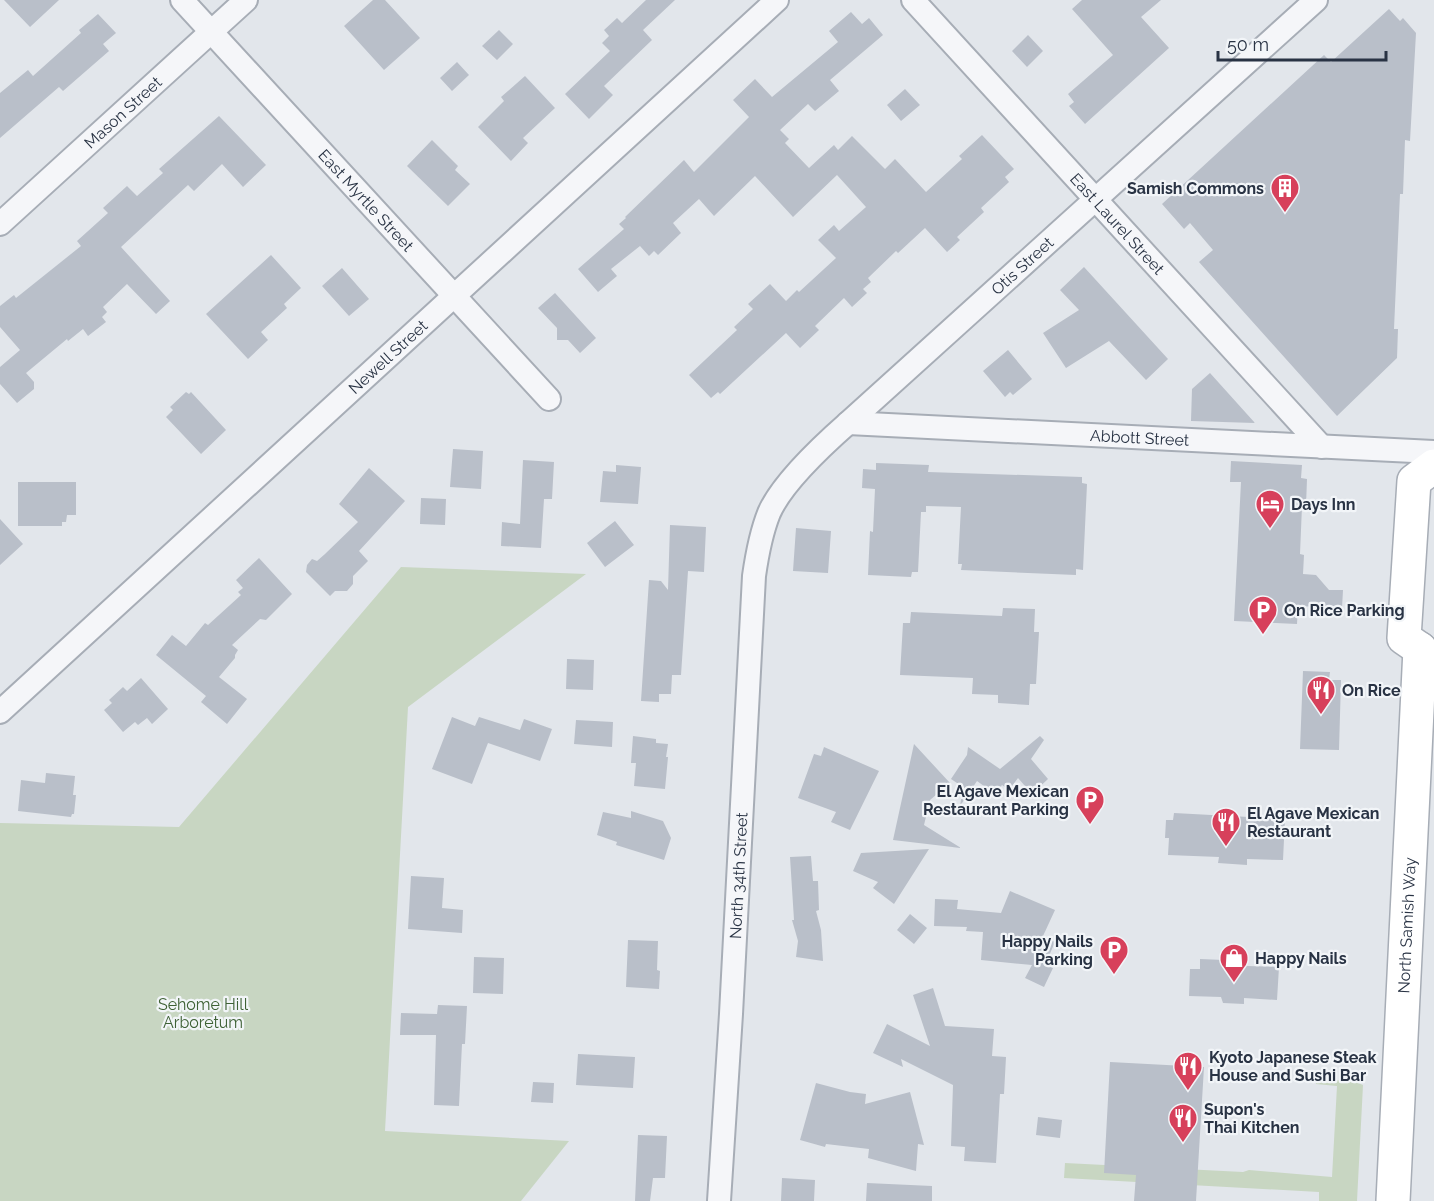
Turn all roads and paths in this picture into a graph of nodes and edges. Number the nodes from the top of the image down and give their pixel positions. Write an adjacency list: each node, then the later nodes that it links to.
1 (182, 0): 6 (street, East Myrtle Street)
2 (246, 0): 6 (street, Mason Street)
3 (777, 0): 9 (street, Newell Street)
4 (913, 0): 7 (street, East Laurel Street)
5 (1316, 0): 7 (street, Otis Street)
6 (211, 32): 8 (street, Mason Street); 9 (street, East Myrtle Street)
7 (1096, 199): 11 (street, Otis Street); 12 (street, East Laurel Street)
8 (0, 224)
9 (454, 296): 10 (street, East Myrtle Street); 18 (street, Newell Street)
10 (549, 399)
11 (848, 423): 12 (street, Abbott Street); 16 (street, Otis Street)
12 (1322, 447): 13 (street, Abbott Street)
13 (1434, 452)
14 (1434, 460): 15 (main road, North Samish Way)
15 (1434, 466): 17 (main road, North Samish Way)
16 (757, 552): 19 (street, North 34th Street)
17 (1427, 646): 20 (main road, North Samish Way)
18 (0, 712)
19 (719, 1201)
20 (1393, 1201)

